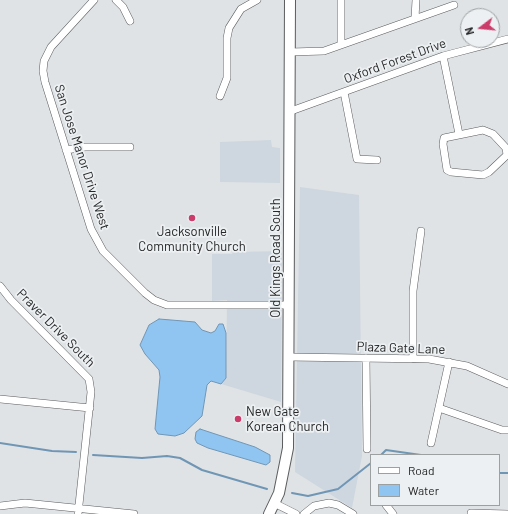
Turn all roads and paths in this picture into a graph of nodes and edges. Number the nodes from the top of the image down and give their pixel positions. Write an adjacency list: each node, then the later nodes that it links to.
1 (94, 0): 19 (street, San Jose Manor Drive West)
2 (116, 0): 9 (street)
3 (257, 0): 15 (street)
4 (290, 0): 12 (street, Old Kings Road South)
5 (341, 0): 11 (street)
6 (416, 0): 8 (street)
7 (454, 5): 8 (street)
8 (415, 18): 11 (street)
9 (130, 21)
10 (508, 39): 13 (street, Oxford Forest Drive)
11 (341, 44): 12 (street)
12 (291, 52): 16 (street, Old Kings Road South)
13 (443, 56): 14 (street, Oxford Forest Drive); 17 (street)
14 (344, 92): 16 (street, Oxford Forest Drive); 20 (street)
15 (220, 96)
16 (291, 111): 24 (street, Old Kings Road South)
17 (459, 134): 17 (street)
18 (130, 147): 19 (street)
19 (66, 150): 24 (street, San Jose Manor Drive West)
20 (377, 160)
21 (421, 231): 27 (street)
22 (0, 286): 23 (street, Praver Drive South)
23 (3, 297): 31 (street, Praver Drive South)
24 (289, 305): 25 (street, Old Kings Road South)
25 (289, 357): 26 (street, Plaza Gate Lane); 36 (street, Old Kings Road South)
26 (366, 358): 27 (street, Plaza Gate Lane); 35 (street)
27 (414, 359): 28 (street, Plaza Gate Lane)
28 (449, 362): 29 (street, Plaza Gate Lane); 32 (street)
29 (508, 384)
30 (0, 399): 31 (street)
31 (90, 408): 39 (street, Praver Drive South)
32 (438, 408): 33 (street); 34 (street)
33 (508, 430)
34 (431, 443)
35 (367, 449)
36 (274, 503): 42 (street, Old Kings Road South); 43 (street)
37 (0, 506): 39 (street)
38 (387, 506): 46 (street)
39 (79, 511): 41 (street)
40 (471, 513): 47 (street)
41 (134, 514)
42 (269, 514)
43 (296, 514)
44 (304, 514): 45 (street)
45 (353, 514)
46 (393, 514)
47 (508, 514)

